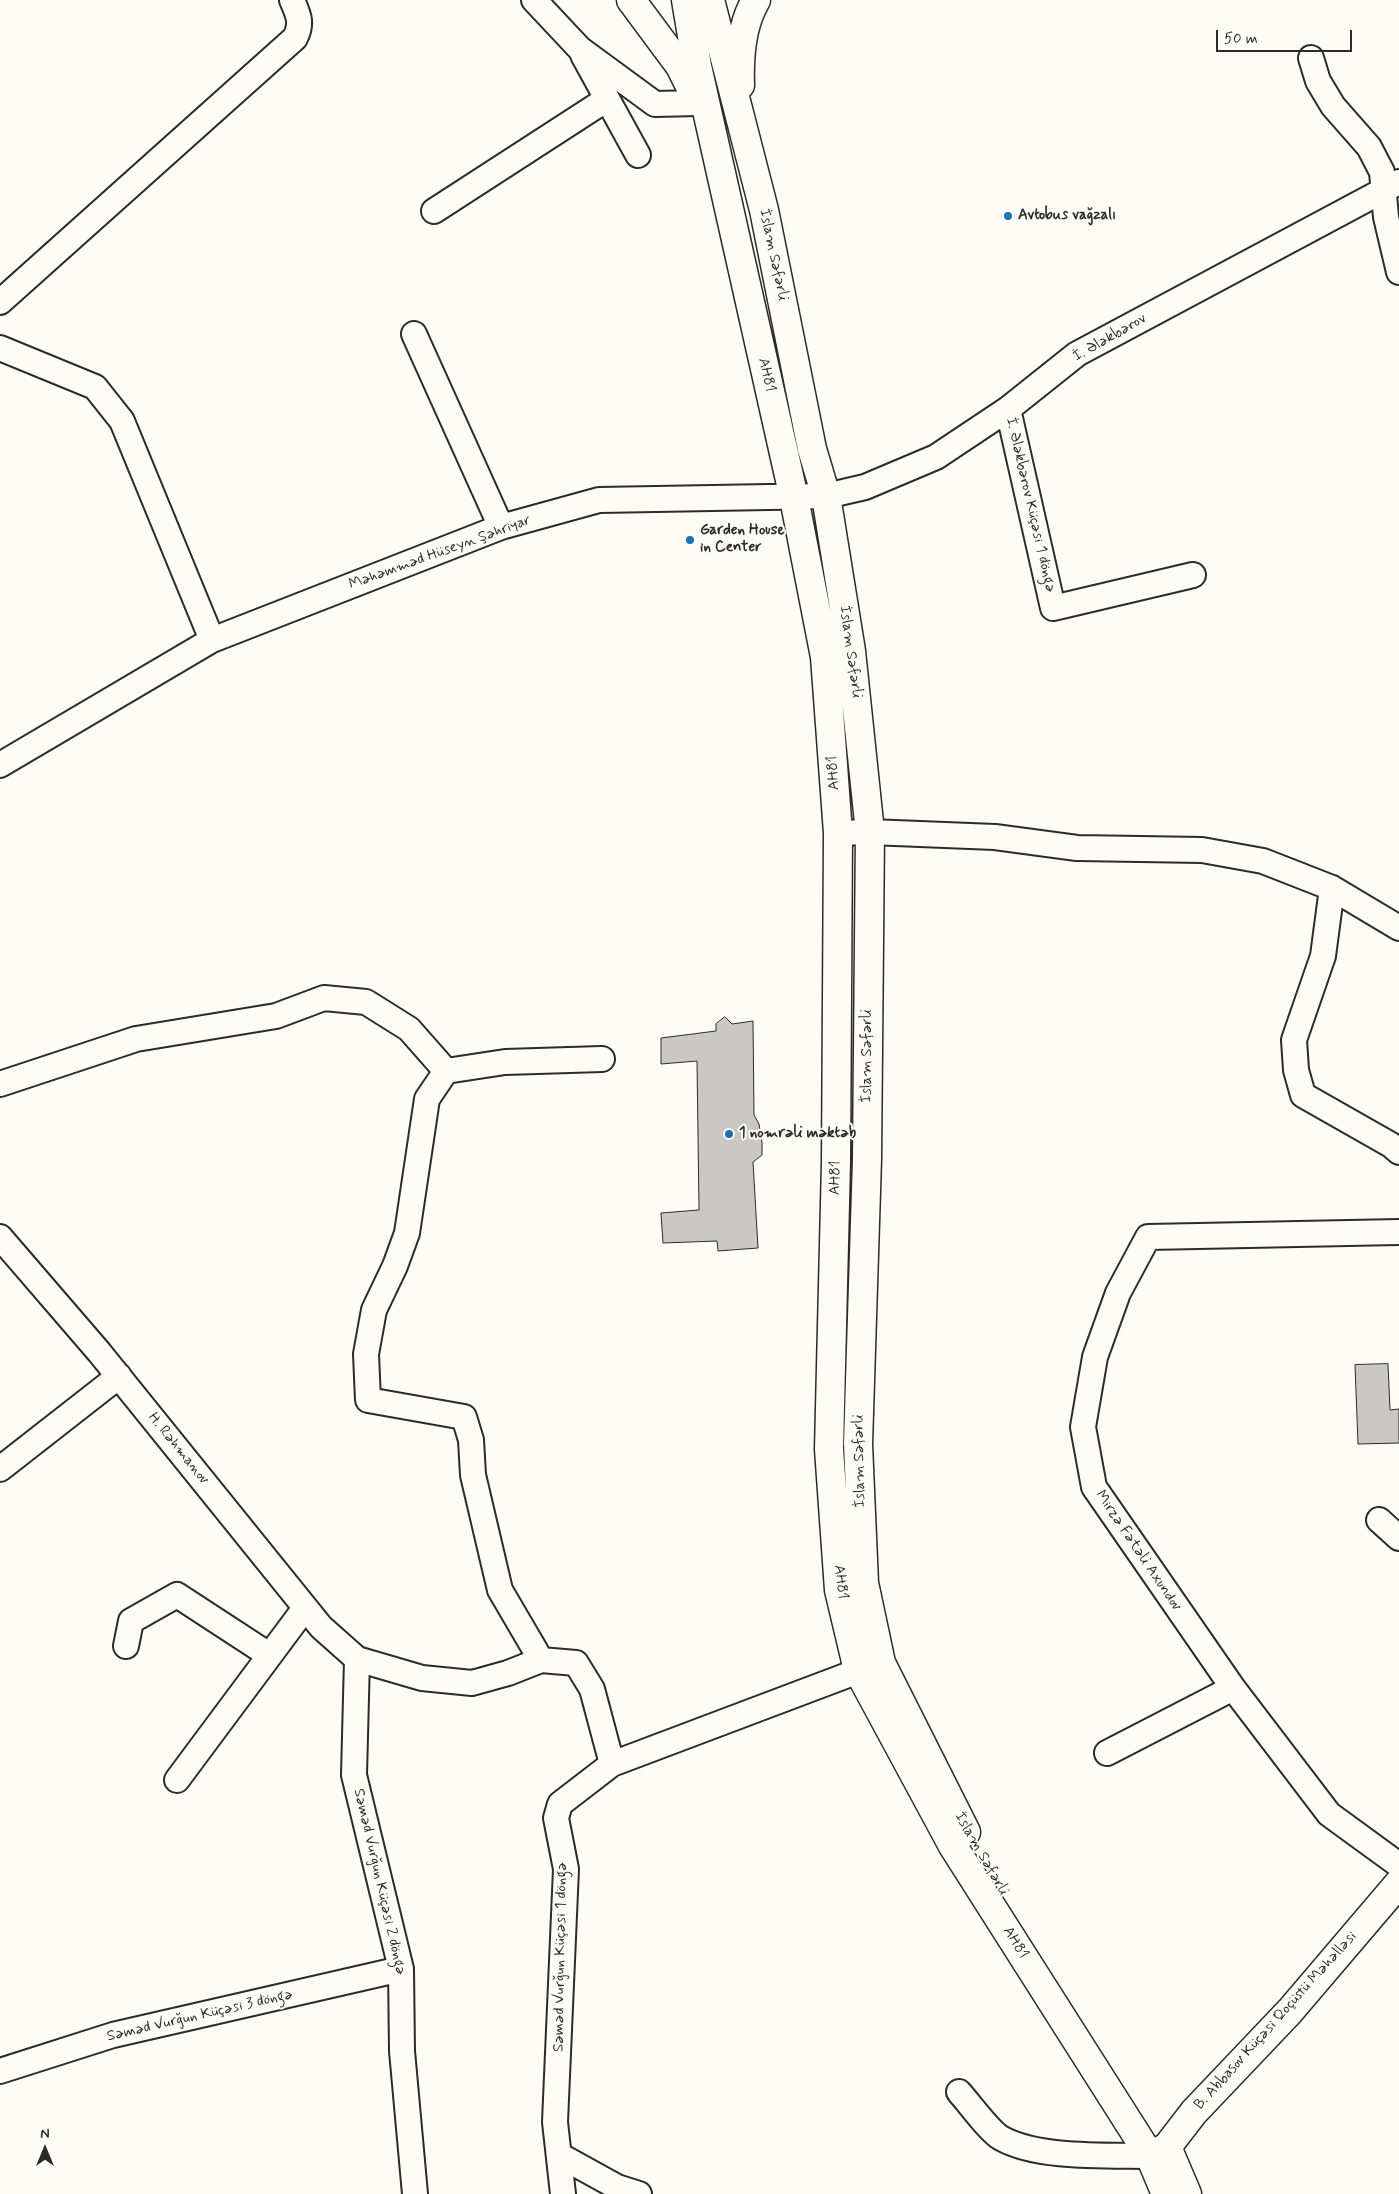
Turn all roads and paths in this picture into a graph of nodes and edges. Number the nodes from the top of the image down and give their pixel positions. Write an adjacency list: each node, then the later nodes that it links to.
1 (292, 0): 17 (street)
2 (534, 0): 7 (street)
3 (631, 0): 10 (main road)
4 (686, 0): 11 (main road, AH81)
5 (710, 0): 12 (main road, İslam Səfərli)
6 (756, 0): 12 (main road)
7 (580, 49): 9 (street); 10 (street)
8 (1311, 58): 14 (street)
9 (606, 99): 13 (street); 15 (street)
10 (698, 103): 11 (main road)
11 (711, 129): 22 (main road, AH81)
12 (742, 129): 21 (main road, İslam Səfərli)
13 (638, 154)
14 (1392, 185): 16 (street); 20 (street, İ. Ələkbərov)
15 (434, 211)
16 (1399, 272)
17 (0, 302)
18 (414, 334): 23 (street)
19 (0, 348): 25 (street)
20 (1008, 408): 21 (street, İ. Ələkbərov); 24 (street, İ. Ələkbərov Küçəsi 1 döngə)
21 (826, 496): 22 (street, Məhəmməd Hüseyn Şəhriyar); 27 (main road, İslam Səfərli)
22 (794, 498): 23 (street, Məhəmməd Hüseyn Şəhriyar); 28 (main road, AH81)
23 (501, 527): 25 (street, Məhəmməd Hüseyn Şəhriyar)
24 (1193, 576)
25 (212, 640): 26 (street, Məhəmməd Hüseyn Şəhriyar)
26 (0, 765)
27 (870, 832): 28 (street); 29 (street); 46 (main road, İslam Səfərli)
28 (838, 833): 46 (main road, AH81)
29 (1332, 888): 30 (street); 34 (street)
30 (1399, 928)
31 (602, 1059): 32 (street)
32 (446, 1071): 33 (street); 45 (street)
33 (0, 1084)
34 (1396, 1147)
35 (1399, 1232): 47 (street, Mirzə Fətəli Axundov)
36 (0, 1237): 37 (street, H. Rəhmanov)
37 (119, 1376): 38 (street); 41 (street, H. Rəhmanov)
38 (0, 1469)
39 (1379, 1520): 40 (street)
40 (1399, 1538)
41 (305, 1608): 43 (street); 44 (street, H. Rəhmanov)
42 (126, 1646): 43 (street)
43 (270, 1655): 50 (street)
44 (357, 1659): 45 (street); 53 (street, Səməd Vurğun Küçəsi 2 döngə)
45 (541, 1660): 49 (street)
46 (869, 1666): 49 (street, Səməd Vurğun Küçəsi 1 döngə); 56 (main road, AH81)
47 (1233, 1688): 48 (street); 51 (street, Mirzə Fətəli Axundov)
48 (1107, 1753)
49 (612, 1764): 57 (street, Səməd Vurğun Küçəsi 1 döngə)
50 (177, 1780)
51 (1399, 1865)
52 (1399, 1883): 56 (main road, B. Abbasov Küçəsi Qoçüstü Məhəlləsi)
53 (401, 1969): 54 (street, Səməd Vurğun Küçəsi 3 döngə); 58 (street, Səməd Vurğun Küçəsi 2 döngə)
54 (0, 2071)
55 (959, 2092): 56 (street)
56 (1158, 2152): 61 (main road, AH81); 62 (main road)
57 (559, 2155): 59 (street, Səməd Vurğun Küçəsi 1 döngə); 60 (street)
58 (415, 2194)
59 (563, 2194)
60 (639, 2194)
61 (1166, 2194)
62 (1186, 2194)

